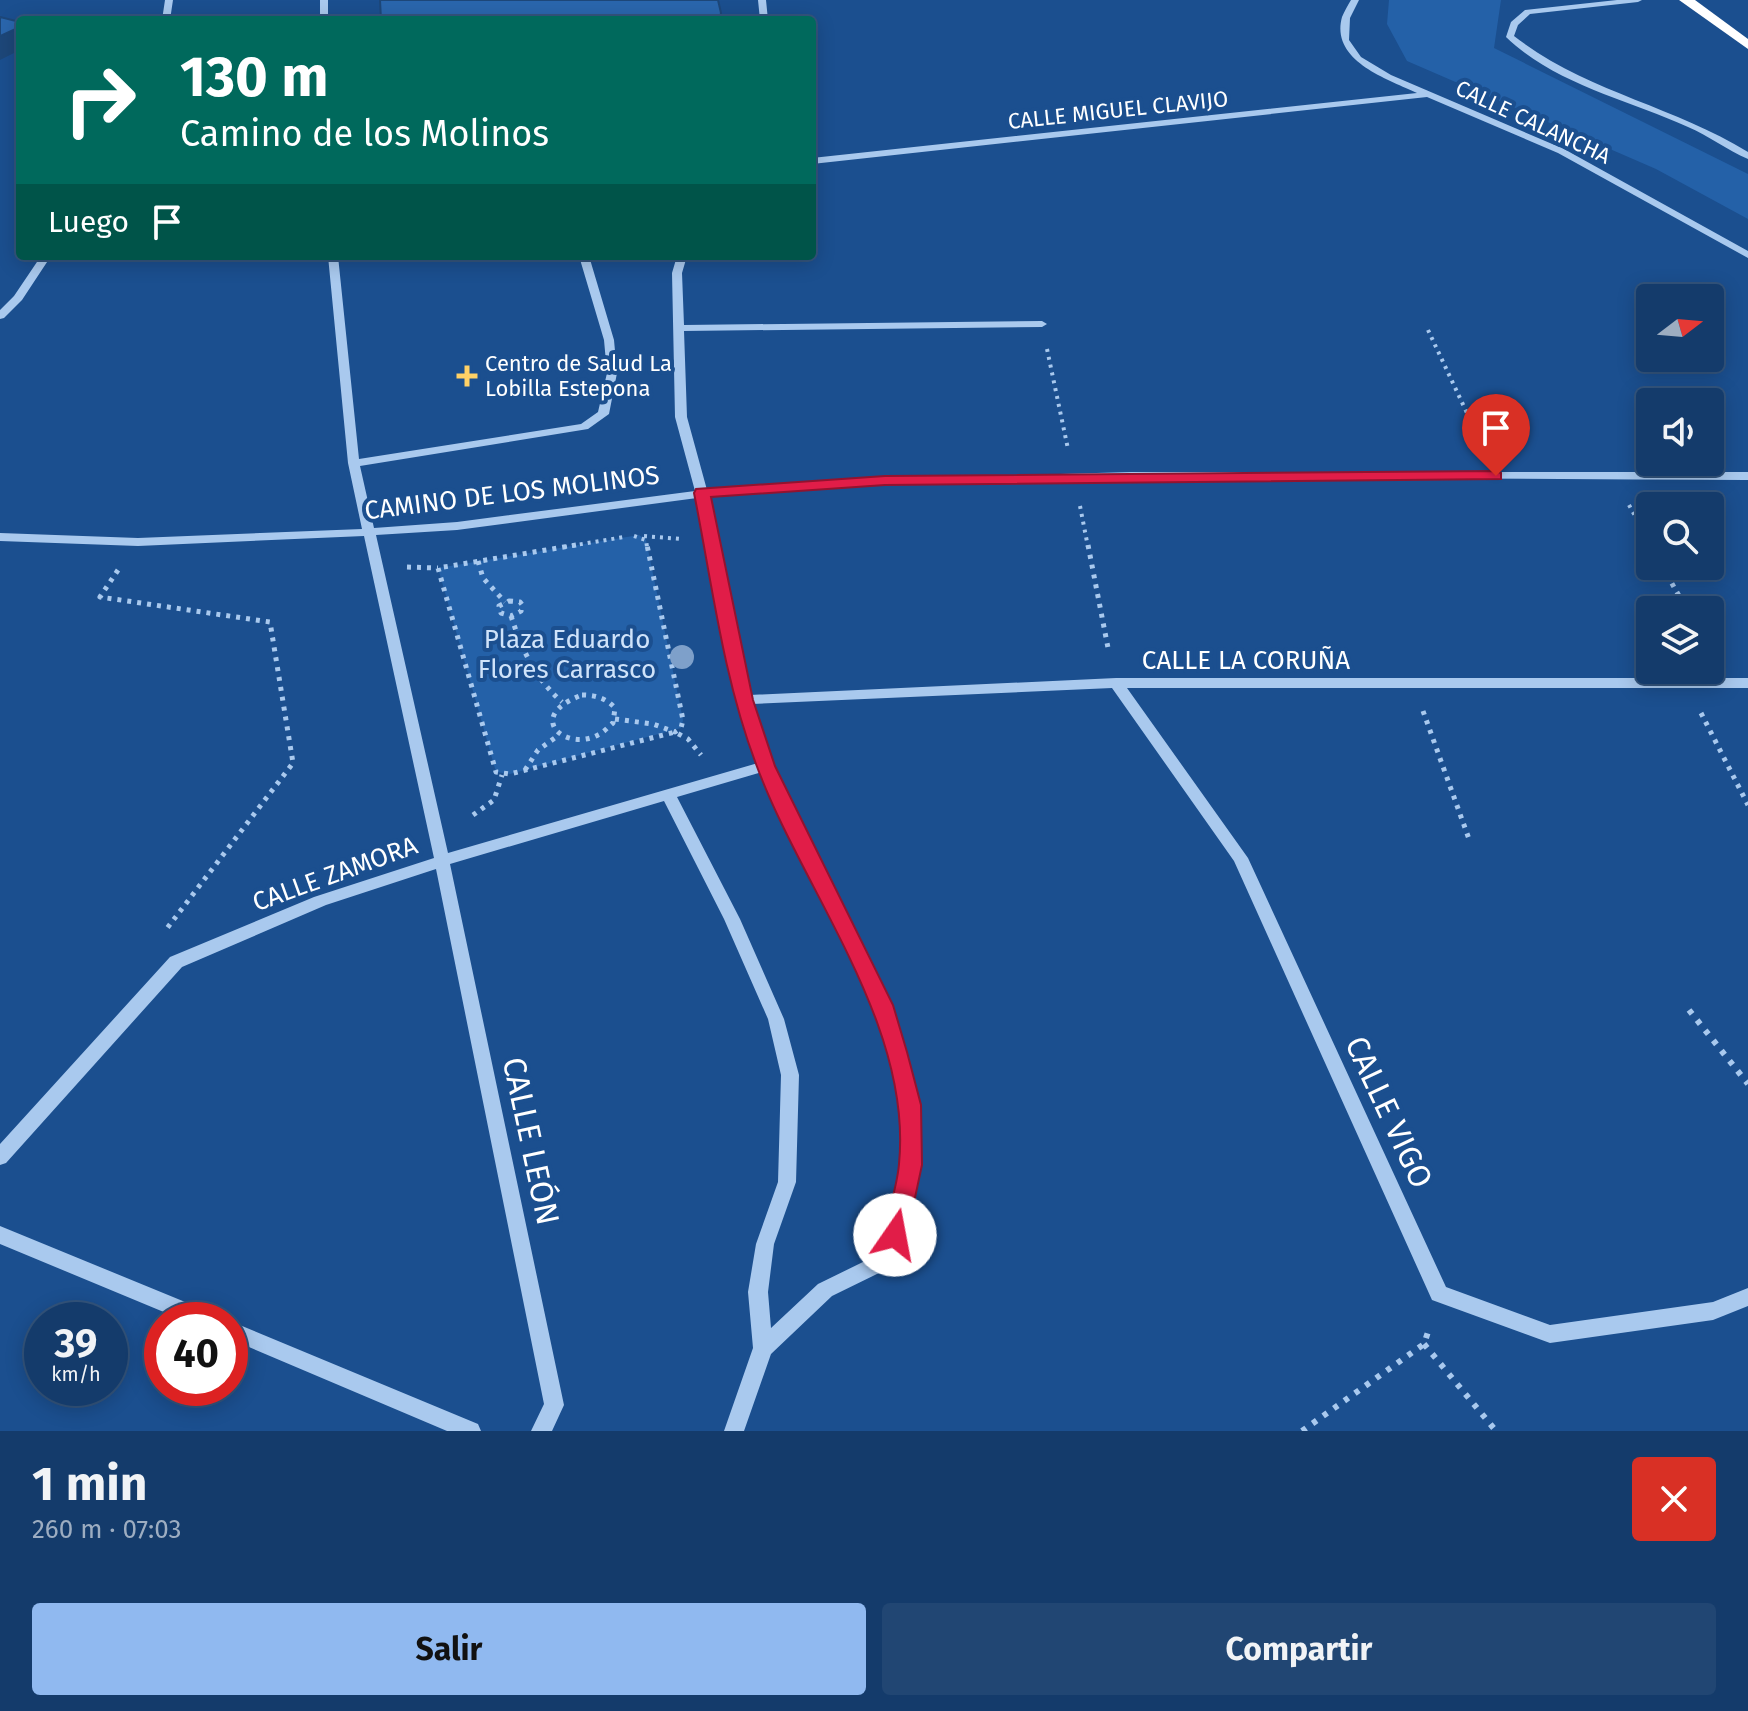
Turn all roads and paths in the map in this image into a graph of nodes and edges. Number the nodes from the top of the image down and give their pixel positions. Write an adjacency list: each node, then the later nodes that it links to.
1 (1355, 0): 5 (street, CALLE CALANCHA)
2 (1638, 0): 6 (street)
3 (1686, 0): 4 (highway)
4 (1748, 45)
5 (1427, 94): 7 (street, CALLE MIGUEL CLAVIJO); 8 (street, CALLE CALANCHA)
6 (1748, 156)
7 (816, 161)
8 (1748, 255)
9 (43, 260): 13 (street)
10 (333, 260): 17 (street)
11 (585, 260): 17 (street)
12 (681, 260): 15 (street)
13 (0, 316)
14 (1042, 324): 15 (street)
15 (679, 328): 21 (street)
16 (1428, 330): 18 (path)
17 (354, 463): 23 (street)
18 (1496, 476): 19 (street, CAMINO DE LOS MOLINOS); 21 (street, CAMINO DE LOS MOLINOS)
19 (1613, 476): 20 (street, CAMINO DE LOS MOLINOS); 22 (path)
20 (1748, 476)
21 (702, 493): 23 (street, CAMINO DE LOS MOLINOS); 35 (street)
22 (1636, 518)
23 (367, 532): 25 (street, CAMINO DE LOS MOLINOS); 45 (street)
24 (0, 537): 25 (street, CAMINO DE LOS MOLINOS)
25 (136, 542): 48 (path)
26 (478, 561): 27 (path); 38 (path); 42 (path)
27 (505, 602): 28 (path); 28 (path)
28 (511, 616): 36 (path)
29 (1116, 683): 33 (street, CALLE LA CORUÑA); 35 (street, CALLE LA CORUÑA); 53 (street, CALLE VIGO)
30 (1636, 683): 33 (street, CALLE LA CORUÑA)
31 (1724, 683): 32 (street, CALLE LA CORUÑA)
32 (1748, 683)
33 (1413, 684): 46 (path)
34 (1687, 684): 44 (path)
35 (744, 700): 40 (street)
36 (562, 702): 37 (path); 39 (path)
37 (615, 719): 38 (path); 39 (path)
38 (675, 732): 41 (path)
39 (559, 735): 41 (path)
40 (766, 766): 43 (street, CALLE ZAMORA); 56 (street)
41 (525, 770): 42 (path)
42 (502, 775): 45 (path)
43 (668, 794): 47 (street, CALLE ZAMORA); 56 (street)
44 (1748, 805)
45 (434, 826): 47 (street)
46 (1469, 839)
47 (442, 861): 48 (street, CALLE ZAMORA); 58 (street, CALLE LEÓN)
48 (176, 962): 51 (street, CALLE ZAMORA)
49 (1689, 1010): 50 (path)
50 (1748, 1084)
51 (0, 1157)
52 (0, 1235): 54 (street)
53 (1748, 1297)
54 (162, 1302)
55 (248, 1338): 57 (street)
56 (763, 1348): 59 (street)
57 (471, 1431)
58 (541, 1431)
59 (734, 1431)
60 (1302, 1431): 61 (path)
61 (1496, 1431)

